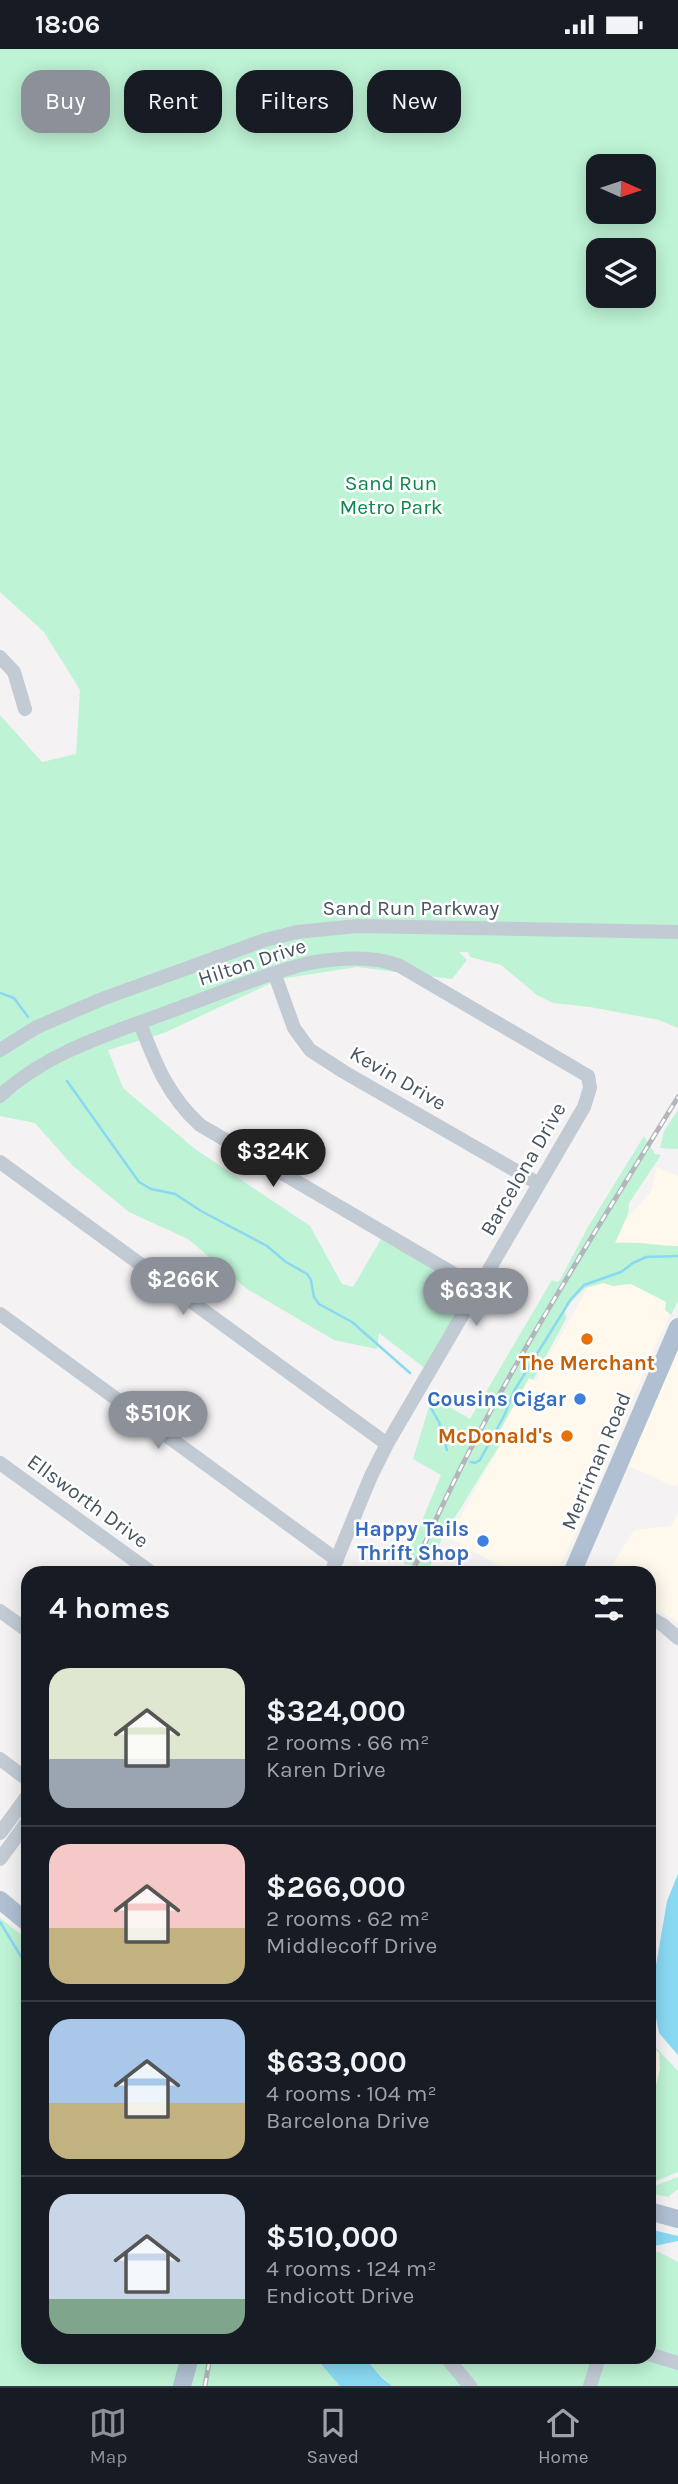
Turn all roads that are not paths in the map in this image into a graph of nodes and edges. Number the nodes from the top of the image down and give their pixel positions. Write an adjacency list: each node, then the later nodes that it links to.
1 (0, 657): 2 (street)
2 (24, 709)
3 (678, 932): 6 (street, Sand Run Parkway)
4 (275, 975): 5 (street, Hilton Drive); 7 (street, Hilton Drive); 10 (street, Kevin Drive)
5 (140, 1023): 8 (street, Hilton Drive); 11 (street)
6 (0, 1050)
7 (589, 1081): 10 (street, Barcelona Drive)
8 (0, 1096)
9 (0, 1161): 14 (street)
10 (539, 1184): 11 (street, Barcelona Drive)
11 (478, 1288): 14 (street, Barcelona Drive)
12 (0, 1314): 17 (street)
13 (678, 1327): 18 (main road, Merriman Road)
14 (387, 1444): 17 (street, Barcelona Drive)
15 (0, 1463): 16 (street, Ellsworth Drive)
16 (142, 1566)
17 (334, 1566)
18 (575, 1566)
19 (0, 1611): 21 (street)
20 (656, 1623): 22 (street)
21 (21, 1626)
22 (675, 1636)
23 (0, 1759): 24 (street)
24 (21, 1775)
25 (21, 1804): 27 (street)
26 (21, 1830): 28 (street)
27 (0, 1833)
28 (0, 1859)
29 (0, 1900): 30 (main road)
30 (21, 1917)
31 (656, 2213): 32 (main road)
32 (678, 2219)
33 (656, 2356): 34 (street)
34 (678, 2363)
35 (188, 2364): 38 (main road)
36 (452, 2364): 39 (street)
37 (597, 2364): 40 (street)
38 (182, 2386)
39 (470, 2386)
40 (590, 2386)

